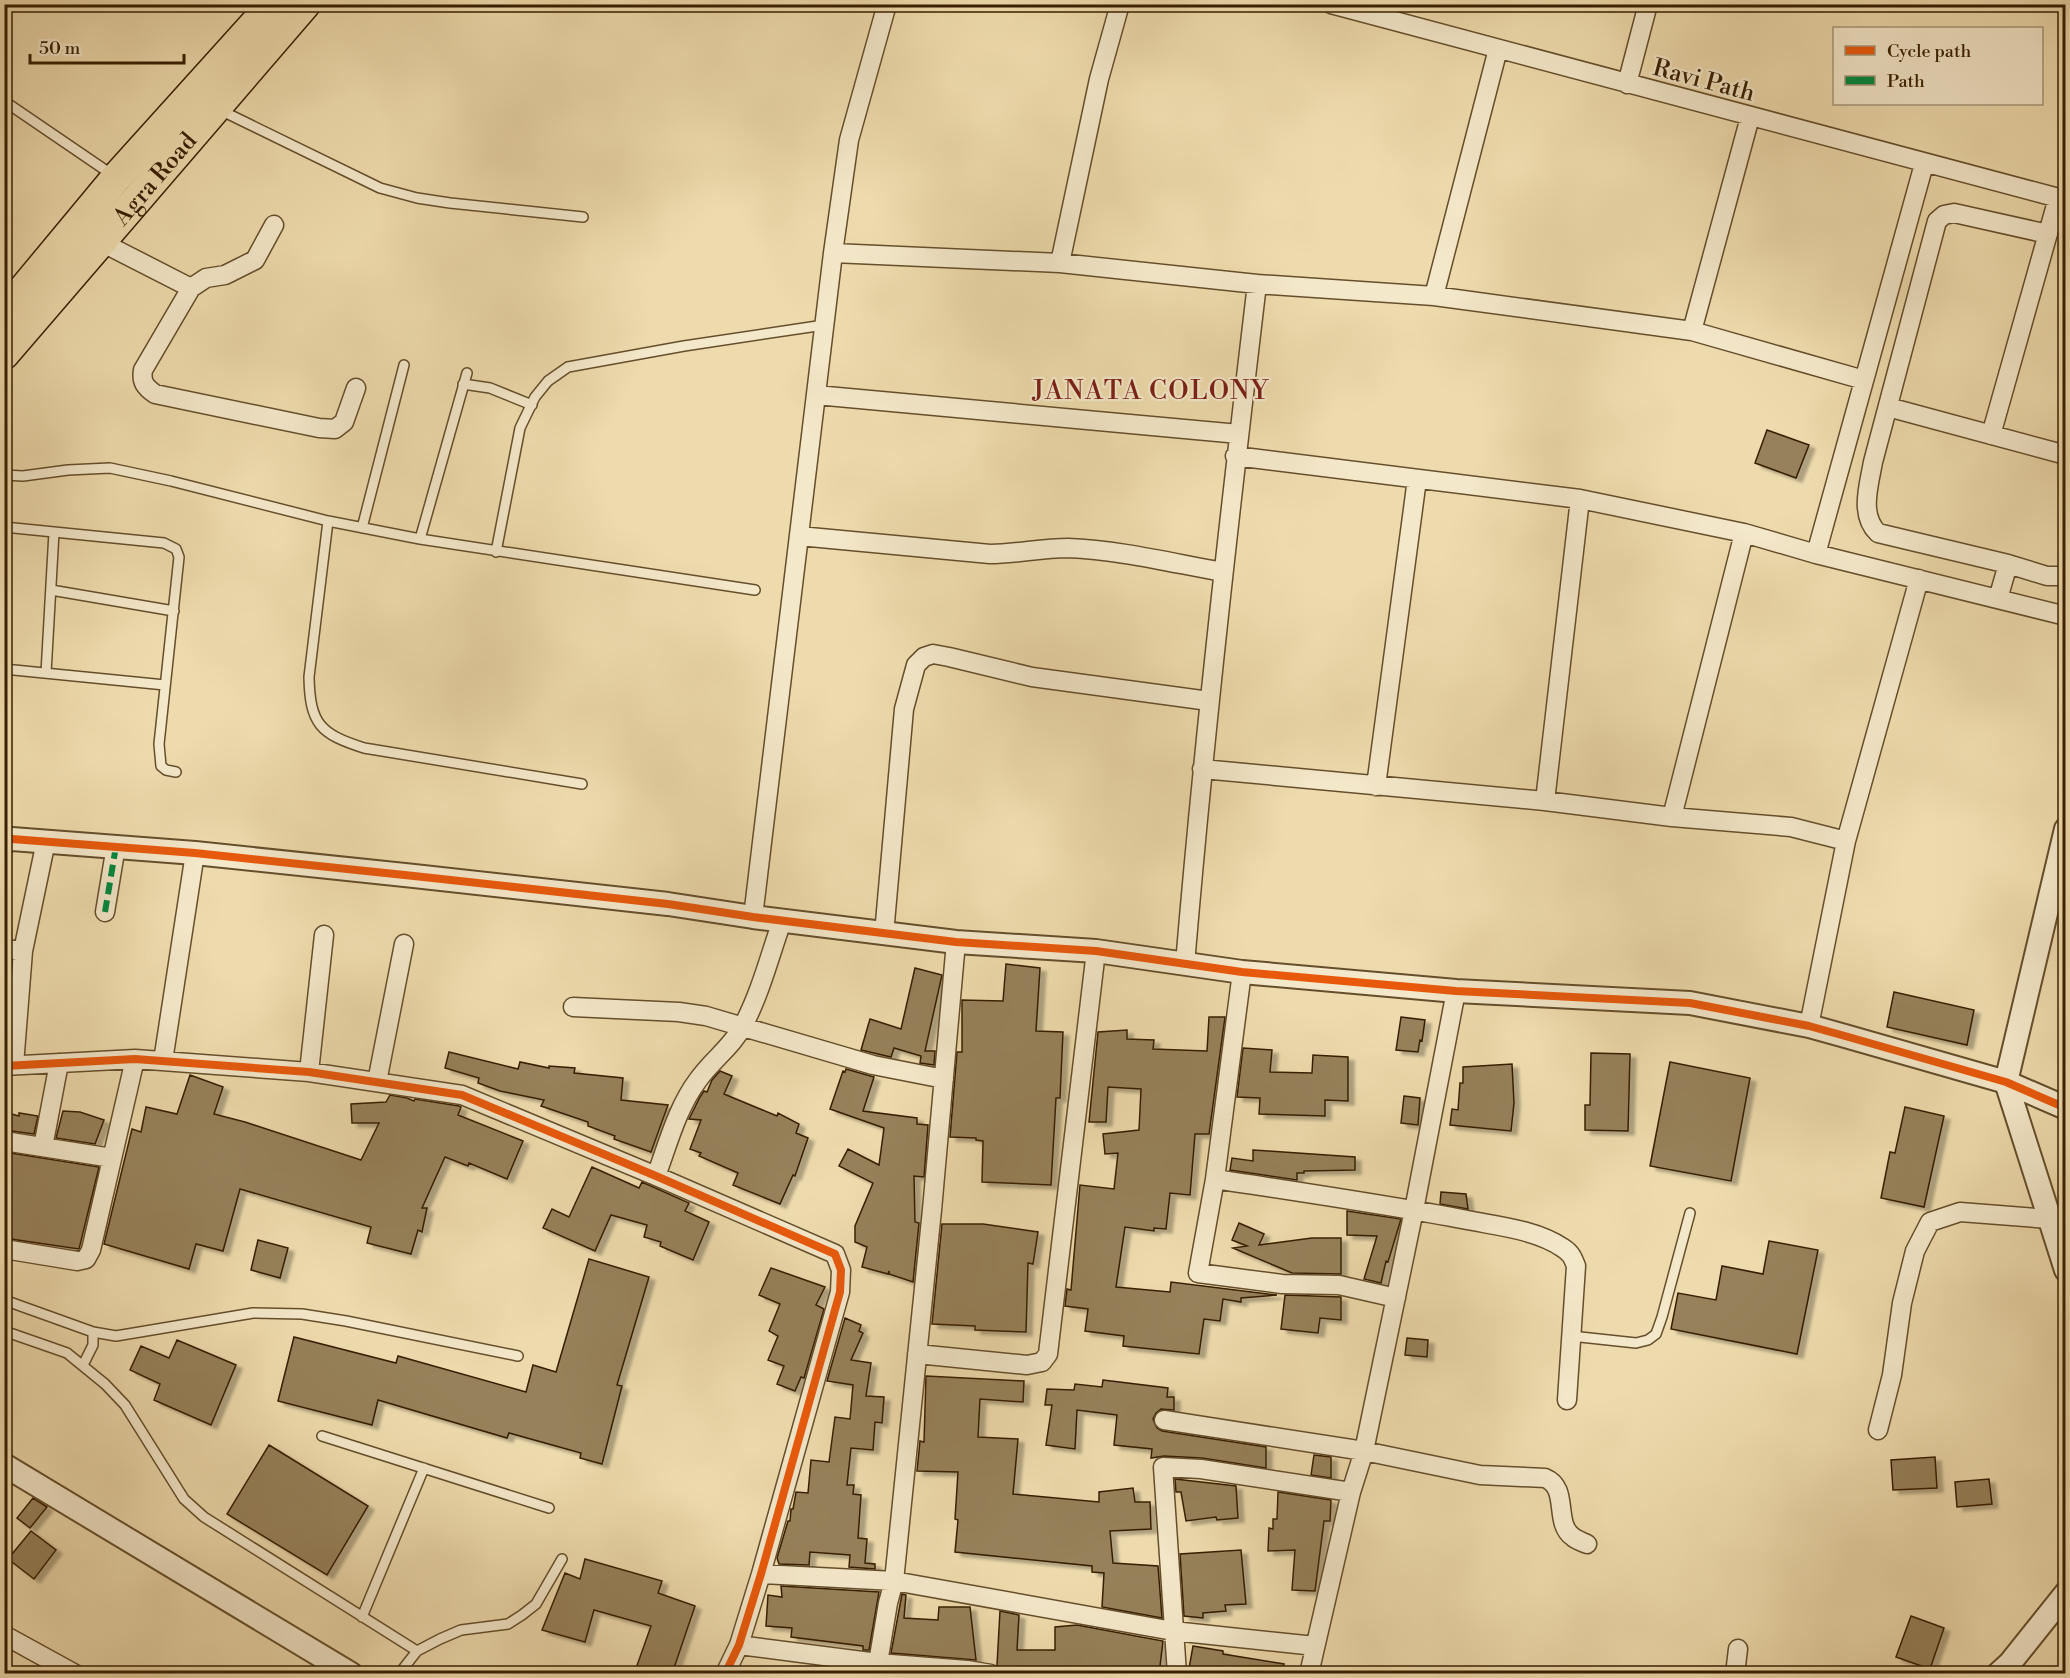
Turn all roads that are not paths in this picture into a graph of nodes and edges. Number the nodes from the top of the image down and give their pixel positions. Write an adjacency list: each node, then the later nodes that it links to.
1 (273, 4): 13 (highway, Agra Road)
2 (305, 4): 10 (highway, Agra Road)
3 (887, 4): 19 (street)
4 (1120, 4): 20 (street)
5 (1331, 4): 7 (street, Ravi Path)
6 (1648, 4): 8 (street)
7 (1498, 49): 8 (street, Ravi Path); 25 (street)
8 (1628, 84): 11 (street, Ravi Path)
9 (4, 101): 13 (lane)
10 (216, 108): 15 (lane); 18 (highway, Agra Road)
11 (1750, 117): 12 (street, Ravi Path); 28 (street)
12 (1924, 164): 14 (street, Ravi Path); 21 (street)
13 (116, 178): 26 (highway, Agra Road)
14 (2062, 199): 17 (street)
15 (583, 217)
16 (274, 225): 24 (street)
17 (2048, 234): 22 (street); 39 (street)
18 (100, 242): 24 (street); 29 (highway, Agra Road)
19 (833, 253): 20 (street); 27 (street)
20 (1060, 263): 23 (street)
21 (1896, 268): 22 (street); 32 (street)
22 (1924, 274): 37 (street)
23 (1257, 284): 25 (street); 38 (street)
24 (190, 288): 34 (street)
25 (1434, 296): 28 (street)
26 (9, 298)
27 (824, 325): 35 (street); 36 (lane)
28 (1692, 331): 32 (street)
29 (4, 354)
30 (404, 365): 49 (lane)
31 (467, 373): 33 (lane)
32 (1864, 380): 40 (street)
33 (463, 384): 36 (lane); 53 (lane)
34 (356, 388)
35 (816, 395): 38 (street); 52 (street)
36 (532, 405): 54 (lane)
37 (1888, 407): 39 (street); 43 (street)
38 (1239, 434): 42 (street)
39 (1991, 435): 41 (street)
40 (1844, 454): 43 (street); 55 (street)
41 (2066, 455)
42 (1235, 456): 45 (street); 57 (street)
43 (1873, 462): 56 (street)
44 (4, 475): 47 (lane)
45 (1417, 479): 46 (street); 72 (street)
46 (1580, 499): 51 (street); 73 (street)
47 (328, 521): 49 (lane); 71 (lane)
48 (4, 527): 50 (lane)
49 (362, 528): 53 (lane)
50 (54, 532): 60 (lane); 63 (lane)
51 (1744, 533): 55 (street); 74 (street)
52 (799, 536): 57 (street); 82 (street)
53 (420, 539): 54 (lane)
54 (496, 552): 61 (lane)
55 (1816, 554): 59 (street)
56 (2008, 564): 58 (street); 62 (street)
57 (1223, 572): 68 (street)
58 (2066, 576)
59 (1918, 579): 62 (street); 78 (street)
60 (51, 590): 63 (lane); 66 (lane)
61 (755, 590)
62 (1998, 599): 64 (street)
63 (174, 611): 67 (lane)
64 (2066, 616)
65 (4, 669): 66 (lane)
66 (46, 673): 67 (lane)
67 (165, 685): 70 (lane)
68 (1209, 700): 69 (street); 84 (street)
69 (1202, 769): 72 (street); 91 (street)
70 (176, 772)
71 (582, 784)
72 (1376, 786): 73 (street)
73 (1545, 801): 74 (street)
74 (1672, 817): 78 (street)
75 (2066, 829): 105 (street)
76 (7, 838): 77 (street)
77 (46, 841): 79 (street); 89 (street)
78 (1846, 842): 97 (street)
79 (116, 846): 80 (street); 81 (street)
80 (195, 853): 82 (street); 99 (street)
81 (105, 912)
82 (753, 917): 83 (street)
83 (782, 921): 84 (street); 96 (street)
84 (884, 934): 86 (street)
85 (324, 935): 102 (street)
86 (956, 942): 90 (street); 103 (street)
87 (404, 944): 104 (street)
88 (4, 949): 89 (street)
89 (23, 951): 94 (street)
90 (1096, 951): 91 (street); 122 (street)
91 (1185, 964): 92 (street)
92 (1242, 972): 93 (street); 111 (street)
93 (1456, 992): 97 (street); 112 (street)
94 (12, 998): 101 (street)
95 (573, 1007): 96 (street)
96 (743, 1026): 103 (street); 110 (street)
97 (1809, 1026): 105 (street)
98 (135, 1059): 99 (street); 100 (street); 109 (street)
99 (163, 1061): 102 (street)
100 (58, 1063): 101 (street); 108 (street)
101 (9, 1066)
102 (309, 1071): 104 (street)
103 (944, 1079): 122 (street)
104 (377, 1082): 110 (street)
105 (2007, 1082): 106 (street); 114 (street)
106 (2066, 1108)
107 (4, 1141): 108 (street)
108 (43, 1147): 109 (street)
109 (112, 1158): 115 (street)
110 (656, 1176): 136 (street)
111 (1215, 1179): 112 (street); 117 (street)
112 (1414, 1210): 117 (street); 121 (street)
113 (1690, 1214): 121 (lane)
114 (2049, 1219): 116 (street); 127 (street)
115 (4, 1249)
116 (2066, 1270)
117 (1396, 1298): 129 (street)
118 (4, 1300): 120 (lane)
119 (4, 1331): 124 (lane)
120 (93, 1332): 123 (lane); 124 (lane)
121 (1571, 1336): 125 (street)
122 (917, 1354): 137 (street)
123 (519, 1356)
124 (83, 1365): 139 (lane)
125 (1567, 1400)
126 (1164, 1420): 129 (street)
127 (1878, 1430)
128 (322, 1436): 131 (lane)
129 (1364, 1451): 132 (street); 134 (street)
130 (4, 1465): 148 (street)
131 (424, 1468): 133 (lane); 139 (lane)
132 (1351, 1492): 140 (street); 143 (street)
133 (549, 1508)
134 (1587, 1544)
135 (562, 1559): 145 (lane)
136 (761, 1574): 137 (street); 142 (street)
137 (894, 1581): 140 (street); 146 (street)
138 (2066, 1593): 155 (street)
139 (362, 1617): 145 (lane)
140 (1173, 1631): 143 (street); 152 (street)
141 (4, 1635): 147 (street)
142 (740, 1645): 146 (street); 150 (street)
143 (1315, 1646): 153 (street)
144 (1738, 1649): 154 (street)
145 (417, 1651): 149 (lane)
146 (872, 1668): 151 (street)
147 (75, 1674)
148 (351, 1674)
149 (399, 1674)
150 (725, 1674)
151 (991, 1674)
152 (1177, 1674)
153 (1309, 1674)
154 (1735, 1674)
155 (1998, 1674)

